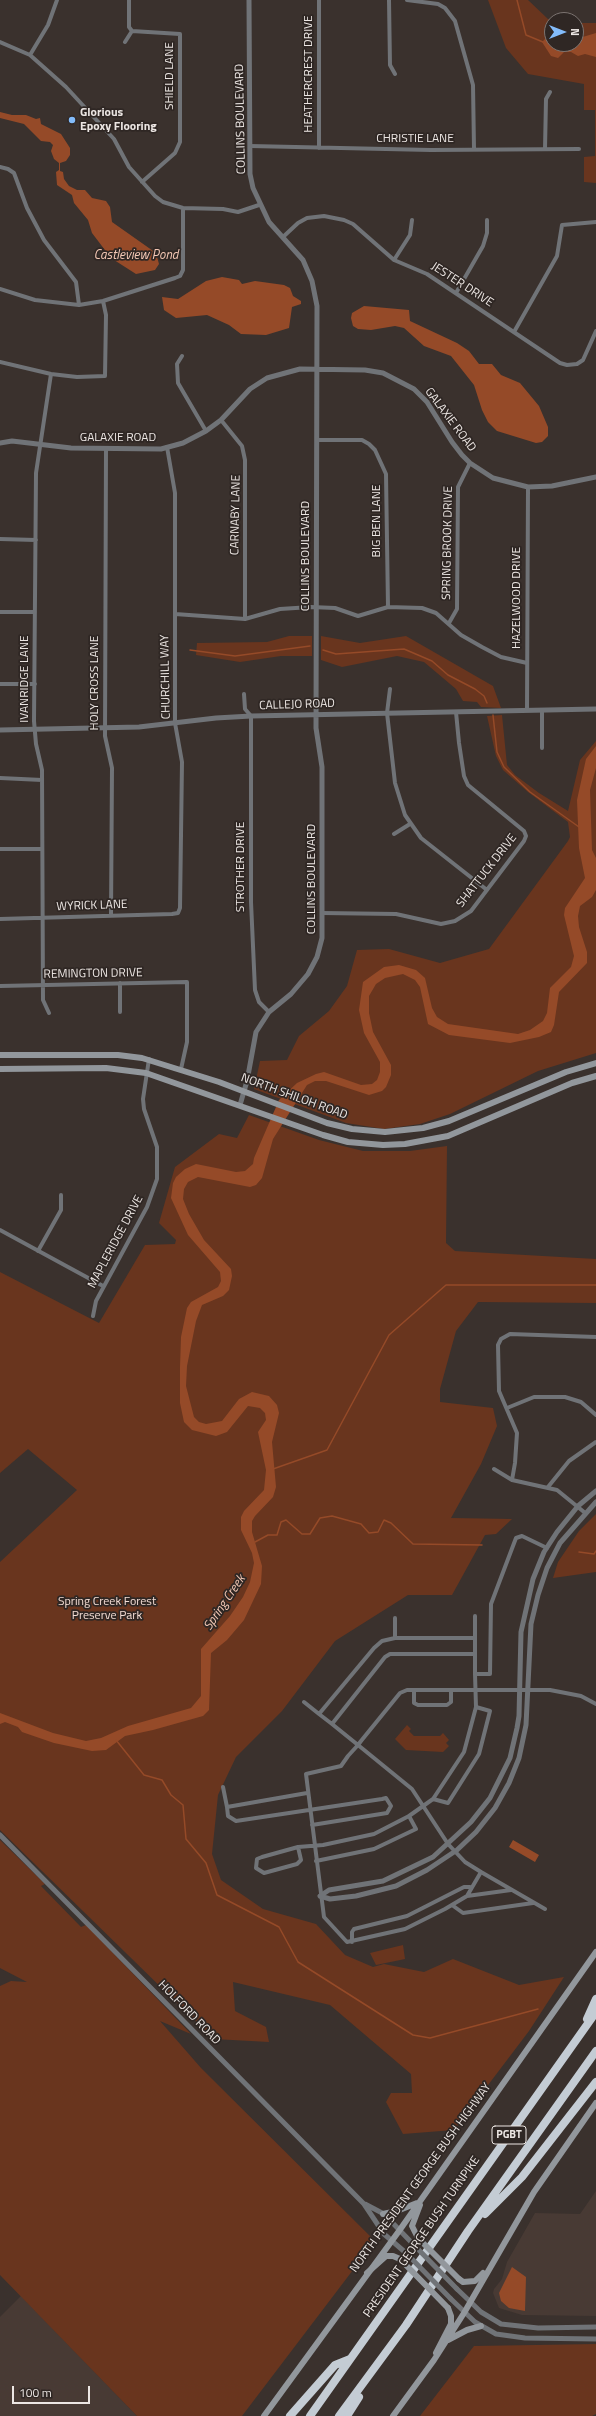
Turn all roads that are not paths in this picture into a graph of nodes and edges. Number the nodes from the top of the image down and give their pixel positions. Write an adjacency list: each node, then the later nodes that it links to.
1 (57, 0): 10 (street)
2 (129, 0): 7 (street)
3 (249, 0): 13 (street, COLLINS BOULEVARD)
4 (319, 0): 14 (street, HEATHERCREST DRIVE)
5 (389, 0): 11 (street)
6 (407, 0): 15 (street)
7 (132, 31): 9 (street); 19 (street, SHIELD LANE)
8 (0, 42): 10 (street)
9 (125, 42)
10 (30, 55): 19 (street)
11 (395, 74)
12 (550, 92): 16 (street)
13 (250, 146): 14 (street, CHRISTIE LANE); 20 (street, COLLINS BOULEVARD)
14 (319, 148): 15 (street, CHRISTIE LANE)
15 (474, 148): 16 (street, CHRISTIE LANE)
16 (545, 149): 17 (street, CHRISTIE LANE)
17 (579, 149)
18 (0, 167): 30 (street)
19 (142, 182): 21 (street)
20 (260, 205): 21 (street); 25 (street, COLLINS BOULEVARD)
21 (183, 208): 29 (street)
22 (412, 220): 26 (street)
23 (487, 220): 28 (street)
24 (596, 222): 32 (street)
25 (283, 237): 26 (street, JESTER DRIVE); 35 (street, COLLINS BOULEVARD)
26 (394, 260): 28 (street, JESTER DRIVE)
27 (0, 289): 30 (street)
28 (456, 293): 32 (street, JESTER DRIVE)
29 (103, 301): 30 (street); 36 (street)
30 (79, 305)
31 (596, 331): 32 (street, JESTER DRIVE)
32 (514, 332)
33 (182, 356): 38 (street)
34 (0, 362): 36 (street)
35 (318, 369): 37 (street, GALAXIE ROAD); 39 (street, COLLINS BOULEVARD); 44 (street, GALAXIE ROAD)
36 (51, 374): 41 (street, IVANRIDGE LANE)
37 (221, 420): 38 (street, GALAXIE ROAD); 54 (street, CARNABY LANE)
38 (206, 431): 42 (street, GALAXIE ROAD)
39 (317, 440): 49 (street, COLLINS BOULEVARD); 50 (street, BIG BEN LANE)
40 (0, 443): 41 (street, GALAXIE ROAD)
41 (40, 444): 43 (street, GALAXIE ROAD); 48 (street, IVANRIDGE LANE)
42 (167, 447): 43 (street, GALAXIE ROAD); 53 (street, CHURCHILL WAY)
43 (106, 449): 69 (street, HOLY CROSS LANE)
44 (470, 463): 46 (street, GALAXIE ROAD); 55 (street, SPRING BROOK DRIVE)
45 (596, 477): 46 (street, GALAXIE ROAD)
46 (528, 487): 56 (street, HAZELWOOD DRIVE)
47 (0, 539): 48 (street)
48 (36, 540): 52 (street, IVANRIDGE LANE)
49 (316, 607): 50 (street); 54 (street); 66 (street, COLLINS BOULEVARD)
50 (388, 607): 55 (street)
51 (0, 612): 52 (street)
52 (35, 612): 58 (street, IVANRIDGE LANE)
53 (175, 614): 54 (street); 68 (street, CHURCHILL WAY)
54 (245, 619)
55 (449, 623): 56 (street)
56 (527, 662): 62 (street, HAZELWOOD DRIVE)
57 (0, 684): 58 (street)
58 (35, 684): 71 (street, IVANRIDGE LANE)
59 (390, 689): 65 (street)
60 (244, 694): 67 (street)
61 (596, 709): 63 (street, CALLEJO ROAD)
62 (527, 710): 63 (street, CALLEJO ROAD); 64 (street, CALLEJO ROAD)
63 (542, 710): 72 (street)
64 (456, 712): 65 (street, CALLEJO ROAD); 79 (street, SHATTUCK DRIVE)
65 (387, 713): 66 (street, CALLEJO ROAD); 75 (street)
66 (316, 714): 67 (street, CALLEJO ROAD); 81 (street, COLLINS BOULEVARD)
67 (251, 716): 68 (street, CALLEJO ROAD); 89 (street, STROTHER DRIVE)
68 (175, 722): 69 (street, CALLEJO ROAD); 80 (street, CHURCHILL WAY)
69 (105, 728): 71 (street, CALLEJO ROAD); 82 (street, HOLY CROSS LANE)
70 (0, 730): 71 (street, CALLEJO ROAD)
71 (34, 730): 74 (street, IVANRIDGE LANE)
72 (542, 748)
73 (0, 778): 74 (street)
74 (42, 780): 77 (street, IVANRIDGE LANE)
75 (410, 824): 76 (street); 79 (street)
76 (394, 834)
77 (42, 848): 78 (street); 83 (street, IVANRIDGE LANE)
78 (0, 849)
79 (487, 890): 81 (street, SHATTUCK DRIVE)
80 (180, 908): 82 (street, WYRICK LANE)
81 (322, 913): 89 (street, COLLINS BOULEVARD)
82 (111, 916): 83 (street, WYRICK LANE)
83 (42, 918): 84 (street, WYRICK LANE); 86 (street, IVANRIDGE LANE)
84 (0, 919)
85 (120, 983): 86 (street, REMINGTON DRIVE); 88 (street); 95 (street, REMINGTON DRIVE)
86 (42, 985): 87 (street, REMINGTON DRIVE); 90 (street, IVANRIDGE LANE)
87 (0, 986)
88 (120, 1012)
89 (269, 1012): 98 (street, COLLINS BOULEVARD)
90 (49, 1014)
91 (0, 1055): 92 (main road, NORTH SHILOH ROAD)
92 (149, 1059): 95 (main road, NORTH SHILOH ROAD); 96 (street, MAPLERIDGE DRIVE)
93 (596, 1063): 98 (main road, NORTH SHILOH ROAD)
94 (0, 1069): 96 (main road, NORTH SHILOH ROAD)
95 (181, 1069): 98 (main road, NORTH SHILOH ROAD)
96 (146, 1073): 99 (main road, NORTH SHILOH ROAD); 103 (street, MAPLERIDGE DRIVE)
97 (596, 1076): 99 (main road, NORTH SHILOH ROAD)
98 (244, 1092): 99 (street, COLLINS BOULEVARD)
99 (240, 1105)
100 (61, 1195): 102 (street)
101 (0, 1230): 102 (street)
102 (38, 1251): 103 (street)
103 (103, 1286): 104 (street, MAPLERIDGE DRIVE)
104 (93, 1316)
105 (596, 1337): 106 (street)
106 (507, 1408): 107 (street); 110 (street)
107 (596, 1415)
108 (596, 1442): 111 (street)
109 (494, 1469): 110 (street)
110 (512, 1480): 111 (street)
111 (548, 1487): 114 (street)
112 (596, 1490): 114 (street)
113 (596, 1502): 115 (street)
114 (578, 1506): 115 (street); 116 (street)
115 (584, 1512): 126 (street)
116 (547, 1548): 122 (street); 127 (street)
117 (475, 1616): 120 (street)
118 (395, 1618): 119 (street)
119 (395, 1638): 120 (street); 131 (street)
120 (475, 1638): 121 (street)
121 (475, 1654): 122 (street); 132 (street)
122 (475, 1674): 125 (street)
123 (414, 1690): 124 (street); 124 (street); 133 (street)
124 (451, 1690): 125 (street)
125 (475, 1690): 127 (street); 130 (street)
126 (529, 1690): 127 (street); 129 (street); 146 (street)
127 (520, 1691): 143 (street)
128 (304, 1702): 131 (street)
129 (596, 1704)
130 (476, 1707): 136 (street); 136 (street)
131 (319, 1714): 132 (street)
132 (332, 1724): 133 (street)
133 (358, 1744): 135 (street); 138 (street)
134 (223, 1787): 137 (street)
135 (307, 1794): 137 (street); 139 (street)
136 (433, 1799): 138 (street)
137 (226, 1807): 139 (street)
138 (423, 1807): 140 (street); 143 (street)
139 (309, 1809): 141 (street); 141 (street)
140 (408, 1816): 144 (street); 147 (street)
141 (312, 1825): 144 (street)
142 (0, 1835): 168 (street, HOLFORD ROAD)
143 (448, 1844): 146 (street); 151 (street)
144 (314, 1845): 145 (street); 147 (street)
145 (298, 1847): 145 (street)
146 (454, 1851): 148 (street); 151 (street)
147 (316, 1861): 151 (street)
148 (481, 1872): 149 (street); 150 (street)
149 (470, 1887): 152 (street); 156 (street)
150 (512, 1890): 152 (street); 153 (street)
151 (320, 1896): 158 (street)
152 (467, 1896): 154 (street)
153 (533, 1903): 154 (street); 155 (street)
154 (452, 1905): 157 (street)
155 (545, 1909)
156 (408, 1916): 157 (street); 158 (street)
157 (413, 1925): 158 (street)
158 (352, 1942)
159 (596, 1952): 166 (main road, NORTH PRESIDENT GEORGE BUSH HIGHWAY)
160 (596, 1999): 162 (highway)
161 (596, 2012): 162 (highway, PRESIDENT GEORGE BUSH TURNPIKE / PGBT)
162 (580, 2034): 181 (highway, PRESIDENT GEORGE BUSH TURNPIKE / PGBT)
163 (596, 2051): 171 (highway, PGBT)
164 (596, 2082): 171 (highway)
165 (596, 2103): 173 (main road)
166 (427, 2190): 167 (main road, NORTH PRESIDENT GEORGE BUSH HIGHWAY); 173 (main road, bridge)
167 (419, 2202): 169 (main road); 170 (main road, NORTH PRESIDENT GEORGE BUSH HIGHWAY)
168 (364, 2204): 169 (street, HOLFORD ROAD); 172 (street, HOLFORD ROAD)
169 (383, 2214): 170 (street, HOLFORD ROAD)
170 (399, 2231): 172 (main road, NORTH PRESIDENT GEORGE BUSH HIGHWAY); 175 (street, HOLFORD ROAD, bridge)
171 (468, 2232): 182 (highway, PGBT)
172 (392, 2240): 174 (main road, NORTH PRESIDENT GEORGE BUSH HIGHWAY); 176 (street, HOLFORD ROAD, bridge)
173 (491, 2264): 175 (main road)
174 (367, 2273): 183 (main road, bridge); 184 (main road, NORTH PRESIDENT GEORGE BUSH HIGHWAY)
175 (470, 2302): 176 (main road); 178 (street, HOLFORD ROAD)
176 (464, 2313): 177 (street, HOLFORD ROAD); 180 (main road)
177 (481, 2326): 179 (street, HOLFORD ROAD); 180 (main road)
178 (596, 2327)
179 (596, 2339)
180 (447, 2340): 183 (main road)
181 (350, 2358): 185 (highway); 186 (highway, PRESIDENT GEORGE BUSH TURNPIKE / PGBT)
182 (382, 2358): 187 (highway, PGBT); 188 (highway)
183 (434, 2360): 189 (main road)
184 (264, 2416)
185 (290, 2416)
186 (310, 2416)
187 (339, 2416)
188 (347, 2416)
189 (393, 2416)

